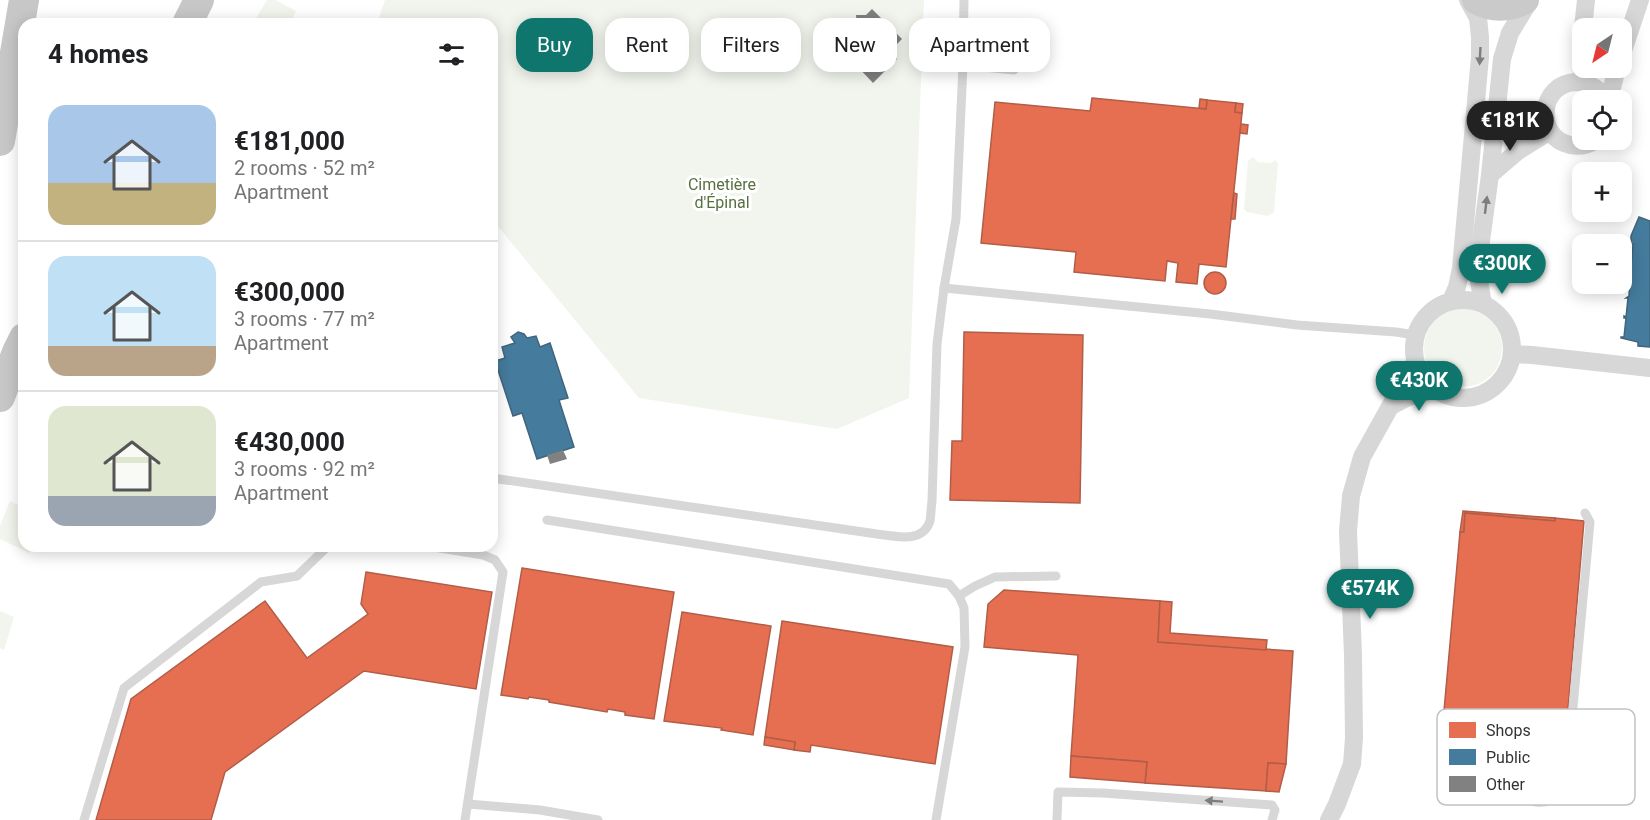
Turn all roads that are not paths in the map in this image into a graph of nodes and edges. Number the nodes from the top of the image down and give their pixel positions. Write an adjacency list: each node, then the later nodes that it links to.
1 (24, 0): 11 (highway)
2 (176, 0): 12 (highway)
3 (199, 0): 13 (highway)
4 (963, 0): 14 (lane)
5 (1468, 0): 27 (street, one-way to 27)
6 (1476, 0): 7 (main road)
7 (1525, 0)
8 (1530, 0): 25 (street)
9 (1586, 0): 15 (street)
10 (1640, 0): 16 (street)
11 (21, 18)
12 (168, 18)
13 (190, 18)
14 (963, 18)
15 (1584, 18)
16 (1632, 24)
17 (18, 35): 23 (highway)
18 (963, 72): 26 (lane)
19 (1582, 78): 20 (street)
20 (1582, 82): 21 (street); 22 (street)
21 (1597, 90)
22 (1550, 131): 24 (street); 25 (street)
23 (0, 141)
24 (1572, 146)
25 (1490, 176): 28 (street, one-way to 25)
26 (944, 288): 29 (lane); 37 (lane)
27 (1450, 301): 28 (street); 29 (street)
28 (1483, 304): 31 (street)
29 (1415, 335): 32 (street)
30 (18, 350): 35 (highway)
31 (1512, 354): 33 (street); 34 (street)
32 (1415, 362): 34 (street); 36 (street)
33 (1650, 368)
34 (1434, 389): 36 (street)
35 (0, 397)
36 (1391, 406): 52 (street)
37 (498, 479)
38 (1585, 513): 44 (lane)
39 (547, 520): 43 (lane)
40 (322, 552): 46 (lane)
41 (465, 552): 45 (lane)
42 (1056, 576): 43 (lane)
43 (959, 596): 49 (lane)
44 (1573, 709)
45 (468, 804): 47 (lane); 48 (lane)
46 (84, 820)
47 (465, 820)
48 (598, 820)
49 (936, 820)
50 (1057, 820): 51 (lane, one-way to 50)
51 (1272, 820)
52 (1329, 820)

